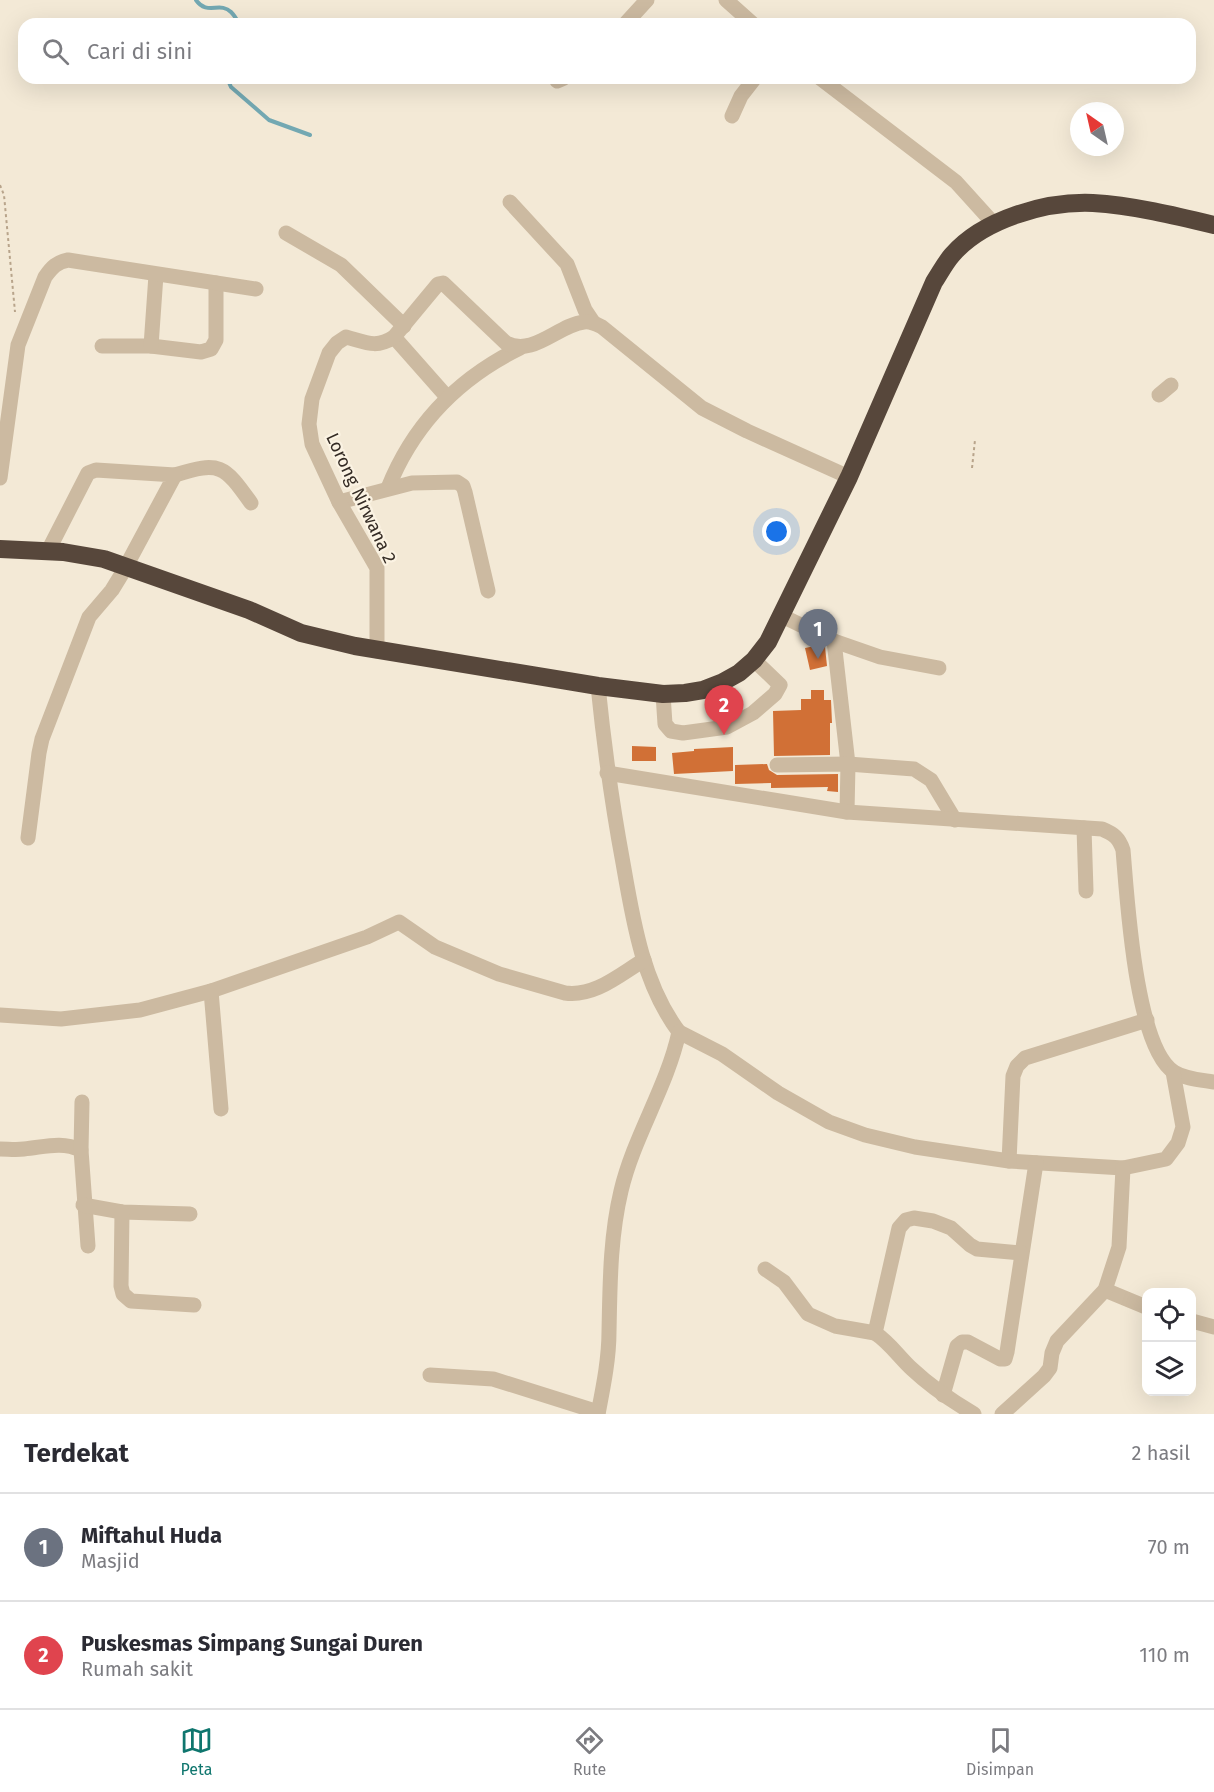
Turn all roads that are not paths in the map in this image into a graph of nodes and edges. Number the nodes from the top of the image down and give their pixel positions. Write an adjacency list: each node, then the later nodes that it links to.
1 (647, 0): 3 (street)
2 (726, 0): 4 (street)
3 (630, 18)
4 (746, 18)
5 (750, 84): 7 (street)
6 (828, 84): 10 (street)
7 (732, 116)
8 (510, 202): 15 (street)
9 (1213, 222): 10 (highway)
10 (994, 224): 22 (highway)
11 (286, 233): 16 (street)
12 (156, 275): 13 (street); 18 (street); 23 (street)
13 (216, 283): 14 (street); 18 (street)
14 (256, 289)
15 (593, 322): 19 (street); 22 (street)
16 (399, 331): 19 (street); 20 (street); 25 (street, Lorong Nirwana 2)
17 (102, 346): 18 (street)
18 (151, 346)
19 (520, 348): 20 (street)
20 (447, 398): 24 (street)
21 (175, 476): 26 (street); 28 (street); 29 (street)
22 (849, 477): 31 (highway)
23 (0, 478)
24 (388, 488): 25 (street); 30 (street)
25 (339, 502): 33 (street, Lorong Nirwana 2)
26 (250, 503)
27 (0, 549): 28 (highway)
28 (48, 551): 29 (highway)
29 (126, 567): 33 (highway); 44 (street)
30 (488, 591)
31 (782, 616): 32 (street); 34 (highway)
32 (834, 641): 35 (street); 38 (street)
33 (377, 651): 36 (highway)
34 (754, 660): 37 (highway); 37 (street)
35 (939, 668)
36 (598, 686): 37 (highway); 40 (street)
37 (663, 694)
38 (848, 764): 39 (street); 41 (street); 42 (street)
39 (777, 765)
40 (607, 773): 41 (street); 46 (street)
41 (847, 812): 42 (street)
42 (955, 820): 43 (street)
43 (1084, 828): 45 (street); 49 (street)
44 (28, 838)
45 (1086, 891)
46 (644, 960): 47 (street); 50 (street)
47 (212, 991): 48 (street); 54 (street)
48 (0, 1015)
49 (1147, 1020): 51 (street); 57 (street)
50 (679, 1032): 57 (street); 74 (street)
51 (1173, 1072): 52 (street); 59 (street)
52 (1214, 1082)
53 (82, 1102): 56 (street)
54 (221, 1109)
55 (0, 1149): 56 (street)
56 (81, 1150): 60 (street)
57 (1009, 1161): 58 (street)
58 (1036, 1163): 59 (street); 64 (street)
59 (1123, 1168): 66 (street)
60 (83, 1205): 61 (street); 63 (street)
61 (122, 1212): 62 (street); 67 (street)
62 (190, 1215)
63 (88, 1246)
64 (1021, 1253): 71 (street); 73 (street)
65 (765, 1269): 71 (street)
66 (1105, 1290): 68 (street); 76 (street)
67 (194, 1305)
68 (1142, 1305)
69 (1196, 1322): 70 (street)
70 (1214, 1327)
71 (875, 1333): 73 (street)
72 (430, 1375): 74 (street)
73 (943, 1395): 75 (street)
74 (598, 1413)
75 (974, 1414)
76 (1002, 1414)

